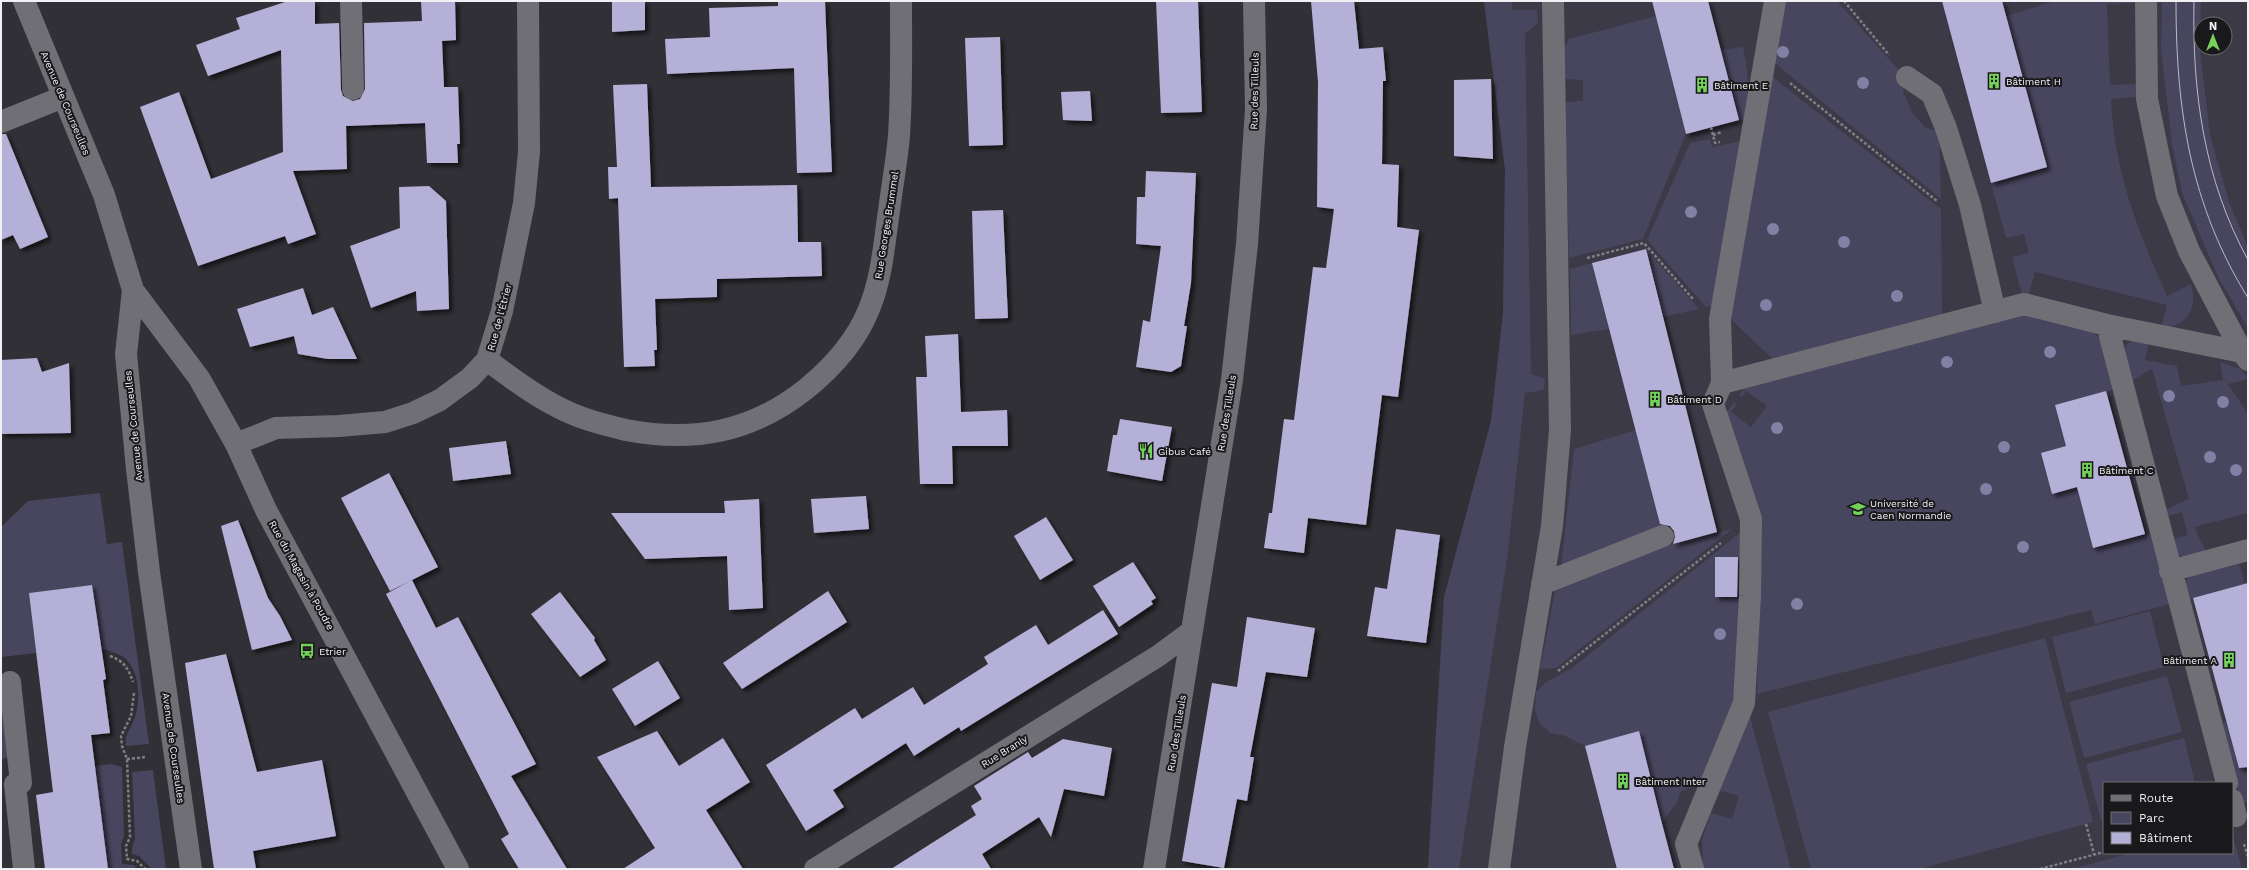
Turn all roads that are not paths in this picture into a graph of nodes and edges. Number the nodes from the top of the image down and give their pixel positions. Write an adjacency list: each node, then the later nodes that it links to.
1 (24, 1): 11 (street, Avenue de Courseulles)
2 (351, 1): 10 (street)
3 (528, 1): 17 (street, Rue de l'Étrier)
4 (901, 1): 17 (street, Rue Georges Brummel)
5 (1254, 1): 24 (street, Rue des Tilleuls)
6 (1553, 1): 23 (street)
7 (1775, 1): 18 (street)
8 (2146, 1): 16 (street)
9 (1907, 77): 14 (street)
10 (353, 89)
11 (63, 97): 12 (street); 13 (street, Avenue de Courseulles)
12 (1, 122)
13 (133, 290): 19 (street, Rue du Magasin à Poudre); 28 (street, Avenue de Courseulles)
14 (1995, 312): 15 (street); 18 (street)
15 (2107, 325): 16 (street); 22 (street)
16 (2245, 356)
17 (487, 360): 19 (street, Rue de l'Étrier)
18 (1722, 383): 33 (street)
19 (236, 444): 29 (street, Rue du Magasin à Poudre)
20 (1663, 536): 23 (street)
21 (2248, 550): 22 (street)
22 (2170, 571): 26 (street)
23 (1542, 584): 32 (street)
24 (1192, 631): 30 (street, Rue Branly); 31 (street, Rue des Tilleuls)
25 (10, 682): 27 (street)
26 (2227, 782)
27 (24, 869)
28 (191, 869)
29 (458, 869)
30 (816, 869)
31 (1154, 869)
32 (1499, 869)
33 (1693, 869)

